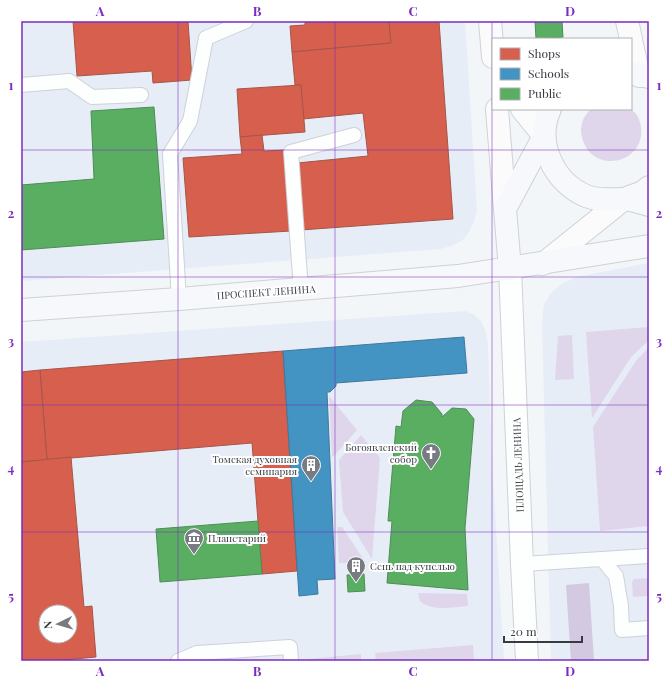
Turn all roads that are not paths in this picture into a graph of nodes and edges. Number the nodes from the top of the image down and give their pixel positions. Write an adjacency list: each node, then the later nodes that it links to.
1 (246, 21): 23 (lane)
2 (490, 21): 6 (main road)
3 (627, 21): 4 (main road)
4 (631, 38)
5 (632, 43): 7 (main road)
6 (492, 45)
7 (642, 77)
8 (21, 85): 9 (lane)
9 (141, 95)
10 (497, 110): 18 (main road, ПЛОЩАДЬ ЛЕНИНА)
11 (523, 110): 14 (main road)
12 (550, 110): 14 (main road)
13 (354, 136): 22 (lane)
14 (544, 136): 16 (main road); 18 (main road)
15 (649, 187): 16 (main road)
16 (624, 199): 17 (main road); 20 (main road)
17 (649, 205)
18 (505, 209): 21 (main road, ПЛОЩАДЬ ЛЕНИНА)
19 (649, 246): 20 (main road)
20 (543, 264): 21 (main road)
21 (510, 269): 22 (main road, ПРОСПЕКТ ЛЕНИНА); 27 (street, ПЛОЩАДЬ ЛЕНИНА)
22 (301, 290): 23 (main road, ПРОСПЕКТ ЛЕНИНА)
23 (179, 299): 24 (main road, ПРОСПЕКТ ЛЕНИНА)
24 (21, 310)
25 (649, 556): 26 (lane)
26 (602, 559): 27 (lane); 28 (lane)
27 (522, 564): 31 (street, ПЛОЩАДЬ ЛЕНИНА)
28 (649, 628)
29 (178, 661): 30 (lane)
30 (291, 661)
31 (527, 661)

